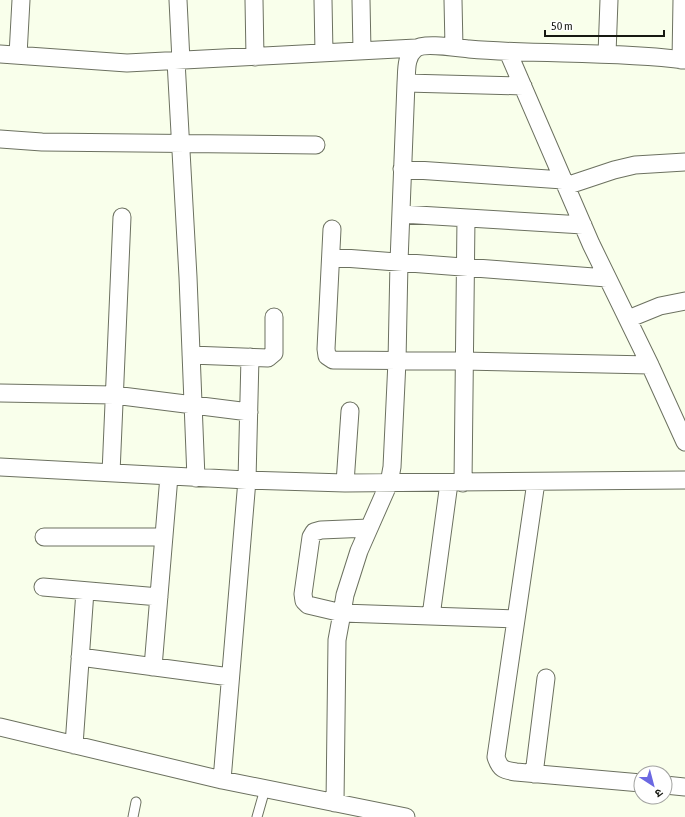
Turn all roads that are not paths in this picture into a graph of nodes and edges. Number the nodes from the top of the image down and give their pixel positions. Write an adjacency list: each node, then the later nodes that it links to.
1 (21, 0): 16 (street)
2 (178, 0): 19 (street)
3 (254, 0): 17 (street)
4 (323, 0): 13 (street)
5 (361, 0): 11 (street)
6 (453, 0): 9 (street)
7 (609, 0): 15 (street)
8 (682, 0): 18 (street)
9 (454, 47): 10 (street); 12 (street)
10 (416, 48): 11 (street); 20 (street)
11 (362, 51): 13 (street)
12 (508, 52): 15 (street); 21 (street)
13 (324, 53): 17 (street)
14 (0, 54): 16 (street)
15 (607, 54): 18 (street)
16 (18, 55): 19 (street)
17 (255, 57): 19 (street)
18 (683, 60)
19 (178, 61): 23 (street)
20 (406, 83): 21 (street); 26 (street)
21 (523, 86): 27 (street)
22 (0, 139): 23 (street)
23 (180, 142): 24 (street); 40 (street)
24 (316, 145)
25 (685, 162): 27 (street)
26 (402, 170): 27 (street); 28 (street)
27 (565, 183): 31 (street)
28 (401, 214): 30 (street); 34 (street)
29 (122, 218): 46 (street)
30 (466, 218): 31 (street); 35 (street)
31 (582, 225): 36 (street)
32 (332, 229): 33 (street)
33 (330, 257): 34 (street); 42 (street)
34 (399, 262): 35 (street); 42 (street)
35 (465, 267): 36 (street); 43 (street)
36 (607, 278): 39 (street)
37 (685, 300): 39 (street)
38 (274, 317): 41 (street)
39 (628, 319): 44 (street)
40 (191, 355): 41 (street); 47 (street)
41 (250, 357): 49 (street)
42 (398, 361): 43 (street); 59 (street)
43 (463, 361): 44 (street); 60 (street)
44 (650, 365): 50 (street)
45 (0, 393): 46 (street)
46 (114, 395): 47 (street); 52 (street)
47 (193, 405): 49 (street); 54 (street)
48 (350, 411): 58 (street)
49 (248, 412): 55 (street)
50 (685, 442)
51 (0, 467): 52 (street)
52 (111, 473): 53 (street)
53 (169, 476): 54 (street); 63 (street)
54 (196, 478): 55 (street)
55 (247, 480): 58 (street); 72 (street)
56 (685, 480): 57 (street)
57 (536, 482): 60 (street); 69 (street)
58 (345, 483): 59 (street)
59 (389, 483): 60 (street); 61 (street)
60 (456, 483): 68 (street)
61 (369, 528): 67 (street); 67 (street)
62 (44, 537): 63 (street)
63 (164, 537): 66 (street)
64 (43, 587): 65 (street)
65 (85, 591): 66 (street); 70 (street)
66 (159, 597): 71 (street)
67 (342, 614): 68 (street); 83 (street)
68 (431, 616): 69 (street)
69 (516, 619): 76 (street)
70 (80, 657): 71 (street); 75 (street)
71 (153, 667): 72 (street)
72 (230, 677): 77 (street)
73 (546, 678): 76 (street)
74 (0, 727): 75 (street)
75 (74, 745): 77 (street)
76 (534, 774): 78 (street)
77 (222, 780): 81 (street)
78 (633, 782)
79 (673, 786): 80 (street)
80 (685, 787)
81 (265, 789): 83 (street); 86 (lane)
82 (136, 802): 85 (lane)
83 (336, 802): 84 (street)
84 (364, 813): 87 (street)
85 (133, 817)
86 (257, 817)
87 (406, 817)

